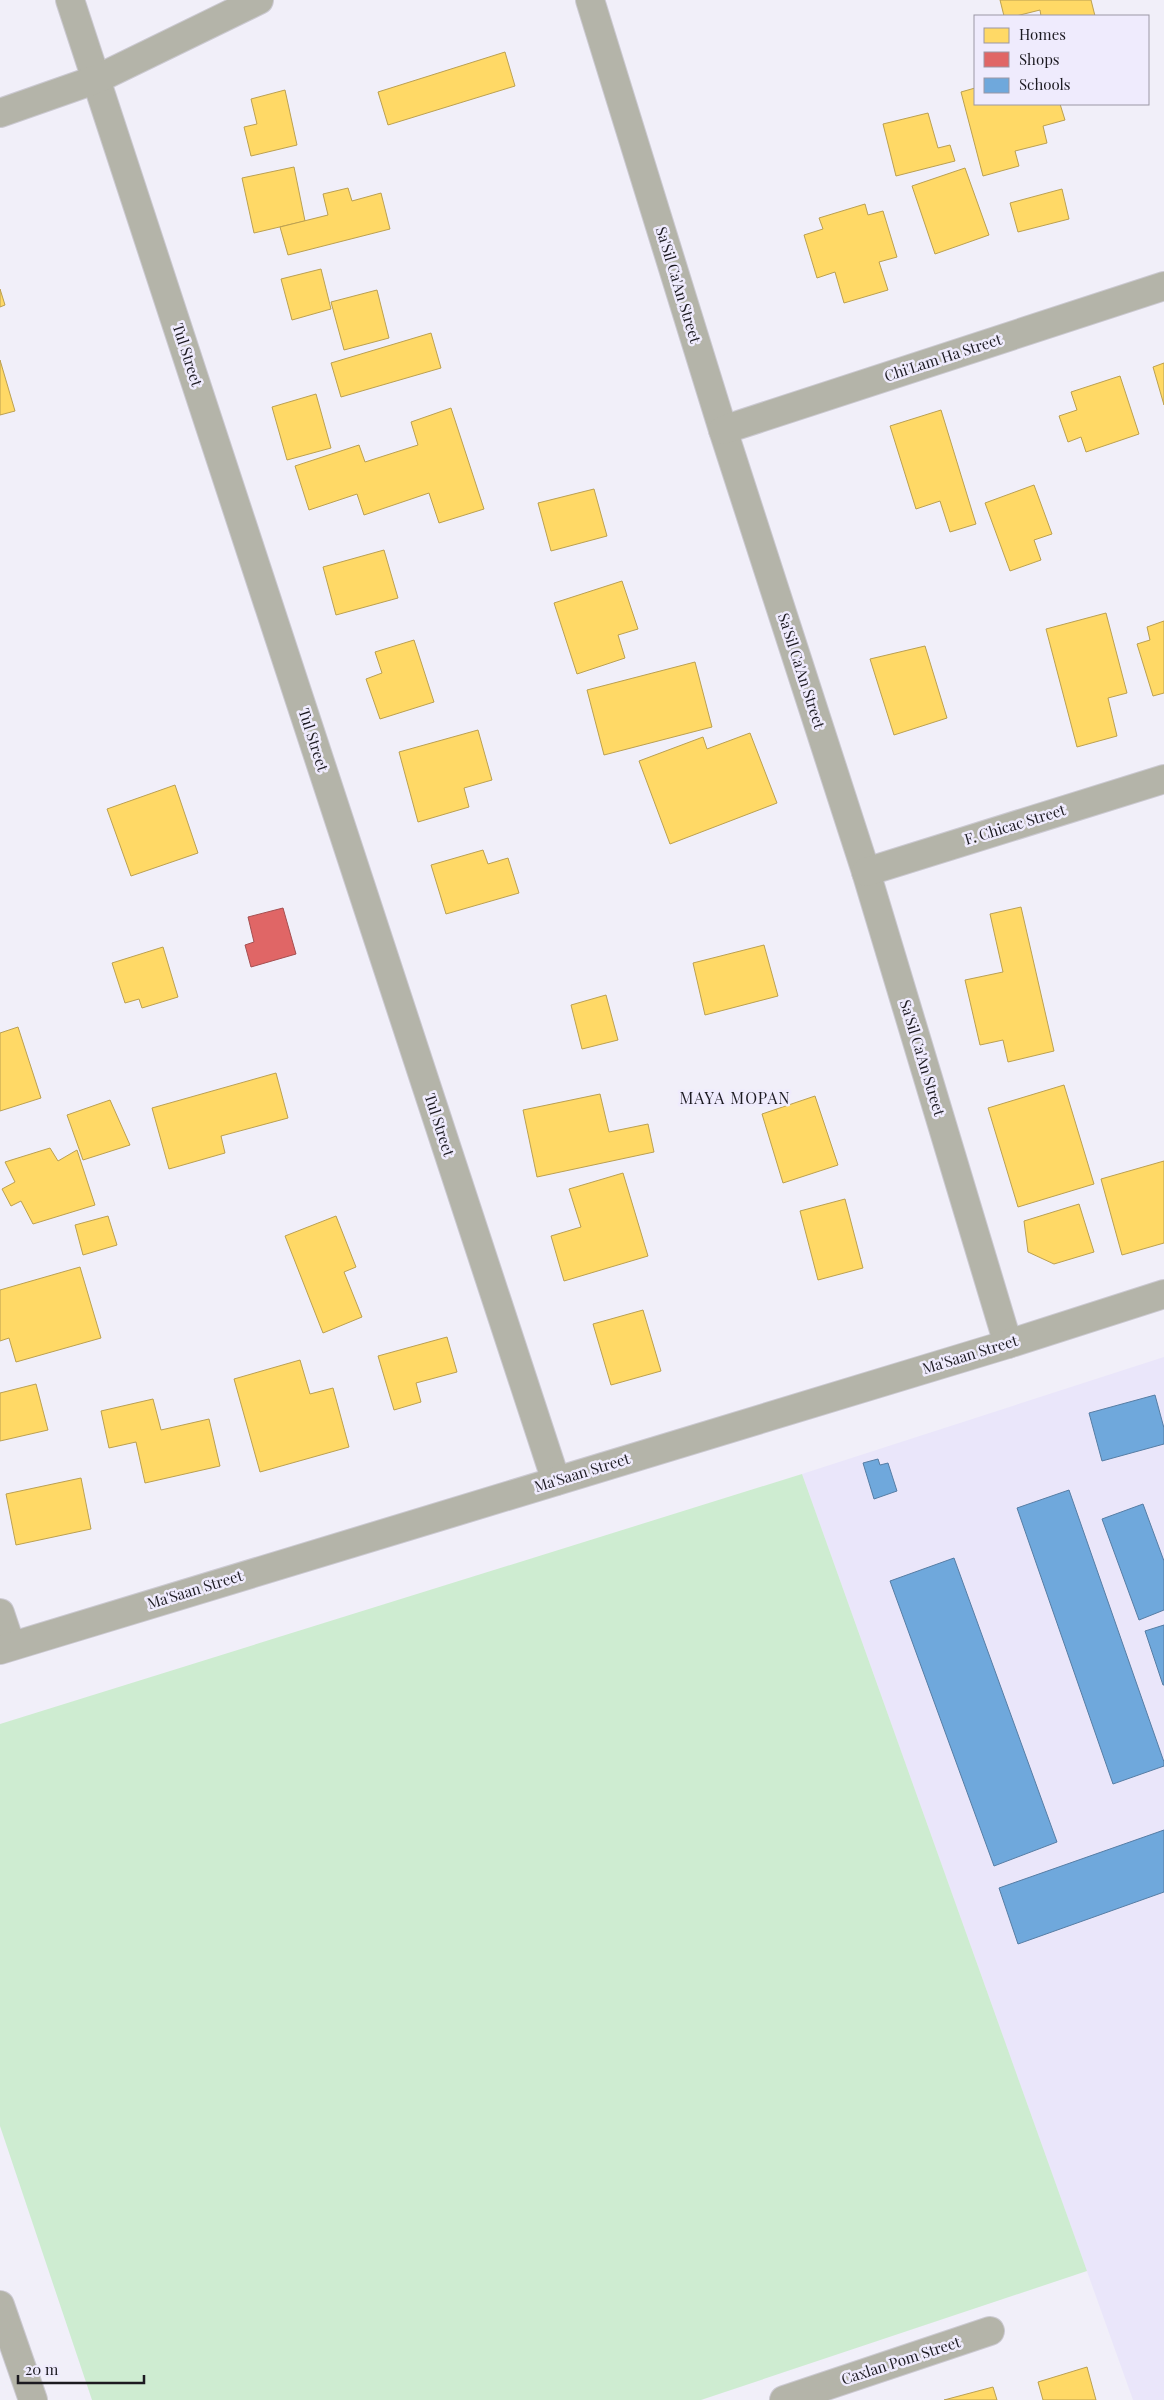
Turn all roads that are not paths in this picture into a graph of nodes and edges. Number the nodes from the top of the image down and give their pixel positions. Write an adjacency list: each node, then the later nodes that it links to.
1 (70, 0): 4 (street, Tul Street)
2 (259, 0): 4 (street)
3 (590, 0): 7 (street, Sa'Sil Ca'An Street)
4 (97, 79): 5 (street); 12 (street, Tul Street)
5 (0, 113)
6 (1164, 286): 7 (street, Chi'Lam Ha Street)
7 (722, 430): 9 (street, Sa'Sil Ca'An Street)
8 (1164, 779): 9 (street, F. Chicac Street)
9 (866, 872): 11 (street, Sa'Sil Ca'An Street)
10 (1164, 1294): 11 (street, Ma'Saan Street)
11 (1008, 1344): 12 (street, Ma'Saan Street)
12 (556, 1480): 14 (street, Ma'Saan Street)
13 (0, 1613): 14 (street)
14 (5, 1648)
15 (0, 2305): 17 (street)
16 (990, 2331): 18 (street, Caxlan Pom Street)
17 (33, 2400)
18 (784, 2400)

